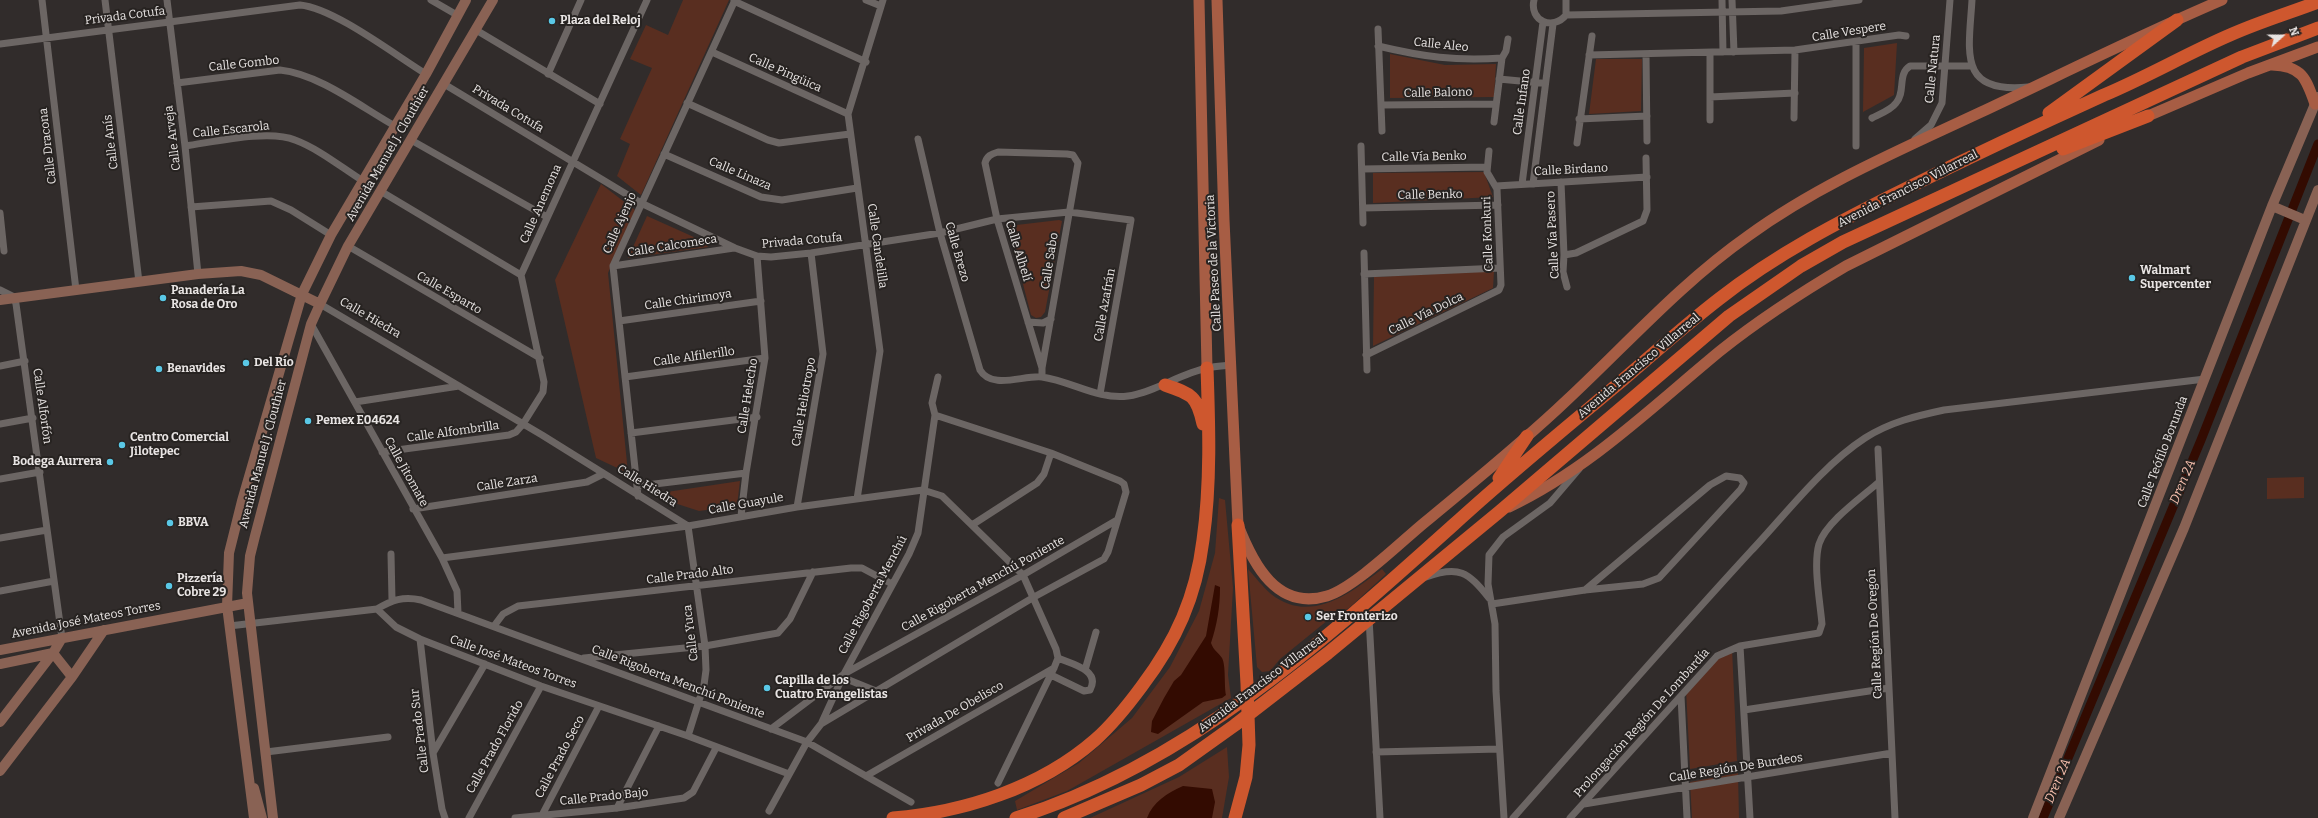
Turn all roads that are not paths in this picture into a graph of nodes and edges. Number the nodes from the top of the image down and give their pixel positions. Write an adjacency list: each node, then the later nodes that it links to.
1 (42, 0): 37 (street, Calle Dracona)
2 (105, 0): 32 (street, Calle Anís)
3 (167, 0): 28 (street, Calle Arveja)
4 (431, 0): 25 (street)
5 (466, 0): 25 (street, Avenida Manuel J. Clouthier)
6 (493, 0): 34 (street, Avenida Manuel J. Clouthier)
7 (581, 0): 56 (street)
8 (647, 0): 67 (street, Calle Anemona)
9 (866, 0): 22 (street)
10 (1198, 0): 155 (main road, Calle Paseo de la Victoria)
11 (1217, 0): 152 (main road, Calle Paseo de la Victoria)
12 (1534, 0): 29 (street)
13 (1566, 0): 26 (street)
14 (1722, 0): 23 (street)
15 (1732, 0): 24 (street)
16 (1859, 0): 24 (street)
17 (1950, 0): 53 (street, Calle Natura)
18 (1972, 0): 54 (street)
19 (2222, 0): 27 (main road)
20 (735, 1): 44 (street, Calle Ajenjo); 51 (street)
21 (2318, 2): 79 (highway, Avenida Francisco Villarreal)
22 (882, 3): 51 (street, Calle Candelilla)
23 (1722, 12): 24 (street); 26 (street); 45 (street)
24 (1733, 12): 46 (street)
25 (458, 15): 55 (street, Avenida Manuel J. Clouthier)
26 (1566, 15): 30 (street)
27 (2177, 20): 62 (main road); 79 (highway)
28 (170, 22): 32 (street, Privada Cotufa); 55 (street, Privada Cotufa); 59 (street, Calle Arveja)
29 (1543, 22): 30 (street); 58 (street, Calle Infano)
30 (1553, 24): 60 (street, Calle Infano)
31 (2318, 28): 97 (highway, Avenida Francisco Villarreal)
32 (109, 29): 37 (street, Privada Cotufa); 134 (street, Calle Anís)
33 (1378, 29): 41 (street)
34 (476, 30): 56 (street); 61 (street, Avenida Manuel J. Clouthier)
35 (1592, 36): 49 (street)
36 (1906, 36): 39 (street, Calle Vespere)
37 (47, 37): 40 (street, Privada Cotufa); 137 (street, Calle Dracona)
38 (1508, 39): 50 (street)
39 (1856, 42): 43 (street, Calle Vespere); 88 (street)
40 (0, 44)
41 (1378, 46): 50 (street, Calle Aleo); 69 (street)
42 (2318, 47): 52 (main road)
43 (1795, 50): 46 (street, Calle Vespere); 63 (street)
44 (712, 52): 66 (street, Calle Ajenjo); 70 (street, Calle Pingüica)
45 (1723, 52): 46 (street, Calle Vespere); 47 (street, Calle Vespere)
46 (1734, 52)
47 (1710, 53): 48 (street, Calle Vespere); 64 (street)
48 (1646, 54): 49 (street, Calle Vespere); 71 (street)
49 (1589, 55): 75 (street)
50 (1502, 58): 57 (street)
51 (866, 62): 70 (street, Calle Candelilla)
52 (2269, 65): 65 (main road); 72 (main road)
53 (1945, 66): 54 (street); 74 (street); 89 (street, Calle Natura)
54 (1971, 66): 62 (street)
55 (426, 74): 78 (street, Avenida Manuel J. Clouthier)
56 (548, 74): 67 (street)
57 (1499, 79): 58 (street); 68 (street)
58 (1536, 82): 60 (street); 101 (street, Calle Infano)
59 (177, 83): 78 (street, Calle Gombo); 86 (street, Calle Arveja)
60 (1545, 83): 102 (street, Calle Infano)
61 (444, 84): 83 (street, Avenida Manuel J. Clouthier); 94 (street, Privada Cotufa)
62 (2036, 87): 89 (main road)
63 (1795, 92): 64 (street); 73 (street)
64 (1710, 97): 76 (street)
65 (2317, 100): 111 (street, Calle Teófilo Borunda)
66 (687, 103): 81 (street); 91 (street, Calle Ajenjo)
67 (600, 104): 94 (street, Calle Anemona)
68 (1496, 104): 69 (street, Calle Balono); 77 (street)
69 (1381, 105): 80 (street)
70 (848, 114): 81 (street, Calle Candelilla)
71 (1647, 116): 75 (street); 84 (street)
72 (2148, 116): 97 (highway); 176 (main road)
73 (1794, 118)
74 (1872, 118)
75 (1579, 119): 85 (street)
76 (1710, 120)
77 (1494, 122)
78 (395, 126): 99 (street, Avenida Manuel J. Clouthier)
79 (2028, 129): 184 (highway, Avenida Francisco Villarreal)
80 (1382, 131)
81 (850, 134): 104 (street, Calle Candelilla)
82 (918, 139): 119 (street, Calle Brezo)
83 (411, 140): 106 (street, Avenida Manuel J. Clouthier); 114 (street)
84 (1647, 141)
85 (1577, 143)
86 (186, 146): 99 (street, Calle Escarola); 109 (street, Calle Arveja)
87 (1361, 146): 96 (street)
88 (1856, 146)
89 (1903, 149): 171 (main road)
90 (1490, 151): 95 (street)
91 (664, 154): 104 (street, Calle Linaza); 107 (street, Calle Ajenjo)
92 (1067, 154): 112 (street, Calle Sabo); 115 (street, Calle Alhelí)
93 (1646, 158): 98 (street)
94 (572, 160): 107 (street, Privada Cotufa); 114 (street, Calle Anemona)
95 (1487, 167): 96 (street, Calle Vía Benko); 103 (street, Calle Konkuri)
96 (1362, 169): 110 (street)
97 (1997, 171): 189 (highway, Avenida Francisco Villarreal)
98 (1647, 177): 100 (street, Calle Birdano); 127 (street)
99 (363, 181): 120 (street, Avenida Manuel J. Clouthier)
100 (1561, 182): 102 (street, Calle Birdano); 127 (street, Calle Vía Pasero)
101 (1522, 184): 102 (street, Calle Birdano); 103 (street, Calle Birdano)
102 (1532, 184)
103 (1496, 186): 108 (street, Calle Konkuri)
104 (857, 188): 121 (street, Calle Candelilla)
105 (2318, 190): 116 (street)
106 (382, 192): 122 (street, Avenida Manuel J. Clouthier); 133 (street)
107 (641, 203): 123 (street, Privada Cotufa); 129 (street, Calle Ajenjo)
108 (1498, 205): 110 (street, Calle Benko); 130 (street, Calle Konkuri)
109 (191, 206): 120 (street); 131 (street, Calle Arveja)
110 (1363, 208): 118 (street)
111 (2276, 208): 116 (street); 160 (street, Calle Teófilo Borunda)
112 (1069, 212): 115 (street, Privada Cotufa); 117 (street, Privada Cotufa); 144 (street, Calle Sabo)
113 (0, 213): 124 (street)
114 (547, 217): 133 (street, Calle Anemona)
115 (997, 219): 119 (street, Privada Cotufa); 146 (street, Calle Alhelí)
116 (2303, 219): 287 (street)
117 (1131, 220): 163 (street, Calle Azafrán)
118 (1363, 223)
119 (940, 233): 121 (street, Privada Cotufa); 159 (street, Calle Brezo)
120 (331, 235): 138 (street, Avenida Manuel J. Clouthier)
121 (866, 245): 125 (street, Privada Cotufa); 186 (street, Calle Candelilla)
122 (348, 246): 143 (street, Avenida Manuel J. Clouthier); 149 (street, Calle Esparto)
123 (735, 248): 128 (street, Privada Cotufa); 129 (street, Calle Calcomeca)
124 (4, 251)
125 (811, 253): 128 (street, Privada Cotufa); 187 (street, Calle Heliotropo)
126 (1364, 253): 132 (street)
127 (1564, 254): 135 (street, Calle Vía Pasero)
128 (757, 256): 142 (street, Calle Helecho)
129 (613, 266): 145 (street, Calle Ajenjo)
130 (1500, 268): 132 (street); 139 (street, Calle Konkuri)
131 (198, 274): 134 (street, Calle Hiedra); 138 (street, Calle Hiedra)
132 (1364, 274): 148 (street)
133 (521, 275): 149 (street)
134 (139, 282): 137 (street, Calle Hiedra)
135 (1567, 287)
136 (0, 290): 140 (street)
137 (76, 290): 140 (street, Calle Hiedra)
138 (302, 294): 143 (street, Calle Hiedra); 211 (street, Avenida Manuel J. Clouthier)
139 (1495, 294): 148 (street, Calle Vía Dolca)
140 (14, 298): 141 (street, Calle Hiedra); 151 (street, Calle Alforfón)
141 (0, 300)
142 (761, 301): 145 (street, Calle Chirimoya); 150 (street, Calle Helecho)
143 (320, 304): 147 (street, Avenida Manuel J. Clouthier); 162 (street, Calle Hiedra)
144 (1051, 319): 146 (street); 154 (street, Calle Sabo)
145 (619, 321): 158 (street, Calle Ajenjo)
146 (1028, 322): 154 (street, Calle Alhelí)
147 (311, 324): 164 (street, Calle Jitomate); 210 (street, Avenida Manuel J. Clouthier)
148 (1366, 355): 156 (street)
149 (540, 358): 169 (street)
150 (765, 358): 158 (street, Calle Alfilerillo); 166 (street, Calle Helecho)
151 (24, 361): 153 (street); 167 (street, Calle Alforfón)
152 (1232, 365): 155 (street); 193 (main road, Calle Paseo de la Victoria)
153 (0, 366)
154 (1042, 368): 159 (street, Calle Sabo)
155 (1207, 368): 161 (street); 172 (highway)
156 (1367, 370)
157 (938, 376): 165 (street, Calle Rigoberta Menchú)
158 (625, 377): 170 (street, Calle Ajenjo)
159 (1042, 377): 163 (street)
160 (2205, 379): 281 (street); 286 (street, Calle Teófilo Borunda)
161 (1165, 385): 163 (street); 172 (highway)
162 (459, 386): 164 (street); 169 (street, Calle Hiedra)
163 (1100, 394)
164 (355, 402): 174 (street, Calle Jitomate)
165 (935, 415): 175 (street); 183 (street, Calle Rigoberta Menchú)
166 (757, 417): 170 (street); 178 (street, Calle Helecho)
167 (33, 418): 168 (street); 177 (street, Calle Alforfón)
168 (0, 424)
169 (523, 424): 174 (street, Calle Alfombrilla); 179 (street, Calle Hiedra)
170 (631, 433): 182 (street, Calle Ajenjo)
171 (1527, 436): 184 (highway); 193 (main road)
172 (1209, 444): 274 (highway)
173 (1878, 449): 181 (street, Calle Región De Oregón)
174 (382, 452): 188 (street, Calle Jitomate)
175 (1051, 453): 191 (street); 192 (street)
176 (1583, 464): 189 (main road); 209 (street)
177 (40, 472): 180 (street); 195 (street, Calle Alforfón)
178 (746, 473): 182 (street); 190 (street, Calle Helecho)
179 (603, 474): 185 (street, Calle Hiedra); 188 (street, Calle Zarza)
180 (0, 479)
181 (1879, 482): 223 (street, Prolongación Región De Lombardía); 236 (street, Calle Región De Oregón)
182 (638, 486): 185 (street, Calle Ajenjo)
183 (923, 490): 186 (street, Calle Guayule); 192 (street, Calle Guayule); 203 (street, Calle Rigoberta Menchú)
184 (1490, 492): 275 (highway, Avenida Francisco Villarreal)
185 (638, 496): 194 (street, Calle Hiedra)
186 (857, 499): 187 (street, Calle Guayule)
187 (796, 507): 190 (street, Calle Guayule)
188 (413, 509): 198 (street, Calle Jitomate)
189 (1499, 512): 201 (highway, Avenida Francisco Villarreal)
190 (741, 516): 194 (street, Calle Guayule)
191 (1117, 520): 200 (street, Calle Rigoberta Menchú Poniente); 207 (street)
192 (972, 525): 200 (street, Calle Guayule)
193 (1238, 525): 278 (highway)
194 (688, 526): 198 (street, Calle Guayule); 204 (street, Calle Yuca)
195 (47, 530): 196 (street); 202 (street, Calle Alforfón)
196 (0, 538)
197 (391, 554): 208 (street)
198 (442, 558): 213 (street, Calle Jitomate)
199 (813, 572): 203 (street, Calle Prado Alto); 204 (street, Calle Prado Alto); 222 (street)
200 (1023, 575): 207 (street); 233 (street, Calle Rigoberta Menchú Poniente)
201 (1416, 580): 209 (street); 214 (highway, Avenida Francisco Villarreal)
202 (54, 581): 206 (street); 220 (street, Calle Alforfón)
203 (892, 584): 233 (street, Calle Rigoberta Menchú)
204 (696, 586): 217 (street, Calle Prado Alto); 222 (street, Calle Yuca)
205 (1585, 590): 205 (street); 209 (street)
206 (0, 591)
207 (1034, 597): 227 (street); 237 (street)
208 (392, 600): 212 (street, Calle Rigoberta Menchú Poniente); 213 (street, Calle Rigoberta Menchú Poniente)
209 (1491, 601): 250 (street)
210 (248, 603): 211 (street, Avenida José Mateos Torres); 215 (street, Avenida Manuel J. Clouthier)
211 (227, 606): 216 (street, Avenida Manuel J. Clouthier); 218 (street, Avenida José Mateos Torres)
212 (377, 609): 215 (street); 221 (street, Calle José Mateos Torres)
213 (458, 613): 217 (street, Calle Rigoberta Menchú Poniente)
214 (1369, 617): 252 (street); 264 (highway, Avenida Francisco Villarreal)
215 (249, 624): 216 (street); 251 (street, Avenida Manuel J. Clouthier)
216 (229, 626): 256 (street, Avenida Manuel J. Clouthier)
217 (494, 626): 226 (street, Calle Rigoberta Menchú Poniente)
218 (104, 630): 220 (street, Avenida José Mateos Torres); 234 (street)
219 (1096, 632): 231 (street)
220 (62, 638): 224 (street, Avenida José Mateos Torres); 225 (street)
221 (420, 640): 229 (street, Calle José Mateos Torres); 253 (street, Calle Prado Sur)
222 (705, 646): 226 (street); 239 (street, Calle Yuca)
223 (1740, 646): 238 (street, Prolongación Región De Lombardía); 241 (street)
224 (0, 650)
225 (53, 653): 228 (street); 234 (street); 242 (street)
226 (582, 658): 239 (street, Calle Rigoberta Menchú Poniente)
227 (1058, 658): 230 (street); 231 (street)
228 (0, 664)
229 (485, 664): 235 (street, Calle José Mateos Torres); 253 (street)
230 (1054, 668): 232 (street); 258 (street, Privada De Obelisco)
231 (1086, 670): 232 (street)
232 (1051, 675): 260 (street)
233 (844, 676): 237 (street); 243 (street, Calle Rigoberta Menchú); 245 (street, Calle Rigoberta Menchú Poniente)
234 (72, 677): 255 (street)
235 (541, 686): 240 (street, Calle José Mateos Torres); 272 (street, Calle Prado Florido)
236 (1889, 688): 241 (street); 254 (street, Calle Región De Oregón)
237 (876, 691): 243 (street)
238 (1681, 696): 261 (street); 263 (street, Prolongación Región De Lombardía)
239 (698, 703): 245 (street, Calle Rigoberta Menchú Poniente); 246 (street, Calle Yuca)
240 (599, 706): 244 (street, Calle José Mateos Torres); 267 (street, Calle Prado Seco)
241 (1744, 710): 259 (street)
242 (0, 722)
243 (821, 724): 248 (street)
244 (659, 726): 246 (street, Calle José Mateos Torres); 265 (street)
245 (771, 729): 248 (street)
246 (688, 736): 249 (street, Calle José Mateos Torres)
247 (388, 737): 251 (street)
248 (807, 742): 257 (street); 258 (street)
249 (716, 748): 257 (street, Calle José Mateos Torres); 265 (street, Calle Prado Bajo)
250 (1499, 749): 252 (street); 280 (street)
251 (266, 752): 270 (street, Avenida Manuel J. Clouthier)
252 (1376, 752): 279 (street)
253 (433, 753): 271 (street, Calle Prado Sur)
254 (1892, 753): 259 (street, Calle Región De Burdeos); 285 (street, Calle Región De Oregón)
255 (0, 771)
256 (248, 774): 268 (street, Avenida Manuel J. Clouthier); 269 (street)
257 (789, 774): 266 (street)
258 (866, 776): 262 (street)
259 (1748, 777): 261 (street, Calle Región De Burdeos); 284 (street)
260 (998, 783)
261 (1686, 788): 263 (street, Calle Región De Burdeos); 283 (street)
262 (910, 802)
263 (1584, 804): 282 (street, Prolongación Región De Lombardía)
264 (1096, 805): 276 (highway, Avenida Francisco Villarreal); 277 (highway)
265 (617, 808): 267 (street, Calle Prado Bajo)
266 (769, 811)
267 (541, 817): 273 (street, Calle Prado Bajo)
268 (254, 818)
269 (262, 818)
270 (273, 818)
271 (445, 818)
272 (469, 818)
273 (515, 818)
274 (893, 818)
275 (1016, 818)
276 (1064, 818)
277 (1074, 818)
278 (1235, 818)
279 (1380, 818)
280 (1504, 818)
281 (1513, 818)
282 (1570, 818)
283 (1687, 818)
284 (1750, 818)
285 (1895, 818)
286 (2033, 818)
287 (2059, 818)

